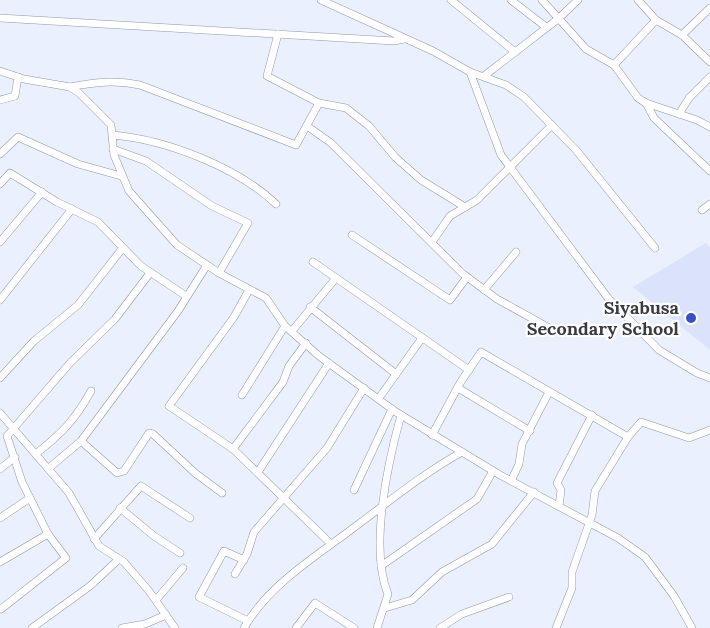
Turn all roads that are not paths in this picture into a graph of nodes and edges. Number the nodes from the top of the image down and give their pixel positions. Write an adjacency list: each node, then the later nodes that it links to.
1 (321, 0): 14 (street)
2 (451, 0): 15 (street)
3 (511, 0): 11 (street)
4 (542, 0): 9 (street)
5 (578, 0): 9 (street)
6 (638, 0): 10 (street)
7 (710, 8): 13 (street)
8 (0, 18): 12 (street)
9 (558, 19): 11 (street); 17 (street)
10 (656, 21): 13 (street); 17 (street)
11 (546, 27): 15 (street)
12 (278, 34): 14 (street); 25 (street)
13 (682, 35): 16 (street)
14 (406, 39): 19 (street)
15 (515, 52): 20 (street)
16 (710, 62)
17 (614, 65): 26 (street)
18 (0, 71): 21 (street)
19 (470, 72): 20 (street); 34 (street)
20 (484, 76): 28 (street)
21 (18, 77): 23 (street); 24 (street)
22 (710, 77): 27 (street)
23 (70, 87): 29 (street); 31 (street)
24 (0, 100)
25 (319, 103): 29 (street); 41 (street)
26 (645, 103): 27 (street); 35 (street)
27 (679, 114): 30 (street)
28 (552, 125): 34 (street); 47 (street)
29 (307, 126): 46 (street)
30 (710, 127)
31 (113, 135): 32 (street); 39 (street)
32 (113, 149): 36 (street); 53 (street)
33 (0, 154): 36 (street)
34 (510, 167): 41 (street); 69 (street)
35 (710, 171)
36 (121, 176): 51 (street)
37 (0, 184): 38 (street)
38 (42, 192): 42 (street); 45 (street)
39 (276, 204)
40 (710, 204): 43 (street)
41 (465, 207): 46 (street)
42 (72, 209): 48 (street); 59 (street)
43 (702, 210)
44 (352, 235): 54 (street)
45 (0, 242)
46 (432, 242): 54 (street)
47 (655, 248)
48 (122, 249): 52 (street); 68 (street)
49 (516, 252): 57 (street)
50 (313, 262): 55 (street)
51 (207, 265): 53 (street); 58 (street)
52 (150, 273): 58 (street); 80 (street)
53 (219, 273): 56 (street)
54 (467, 277): 57 (street)
55 (336, 278): 60 (street); 63 (street)
56 (249, 290): 61 (street); 86 (street)
57 (484, 290): 62 (street)
58 (186, 296): 85 (street)
59 (0, 300)
60 (310, 308): 61 (street); 67 (street)
61 (288, 328): 64 (street); 74 (street)
62 (553, 330)
63 (422, 338): 66 (street); 67 (street)
64 (306, 343): 65 (street); 86 (street)
65 (329, 363): 70 (street); 93 (street)
66 (469, 370): 71 (street); 73 (street)
67 (396, 374): 75 (street)
68 (0, 378)
69 (710, 378)
70 (364, 388): 75 (street); 99 (street)
71 (458, 388): 82 (street); 83 (street)
72 (91, 391): 88 (street)
73 (549, 392): 79 (street); 82 (street)
74 (242, 395)
75 (379, 398): 76 (street)
76 (392, 409): 78 (street); 95 (street)
77 (0, 413): 80 (street)
78 (401, 415): 83 (street); 100 (street)
79 (592, 416): 84 (street); 101 (street)
80 (13, 428): 88 (street); 89 (street)
81 (710, 430): 84 (street)
82 (530, 431): 94 (street)
83 (432, 435): 87 (street)
84 (628, 437): 105 (street)
85 (81, 441): 90 (street); 97 (street)
86 (233, 450): 93 (street)
87 (462, 452): 92 (street); 100 (street)
88 (37, 453): 90 (street)
89 (15, 457): 91 (street); 98 (street)
90 (49, 468): 107 (street)
91 (0, 469)
92 (494, 471): 94 (street); 113 (street)
93 (258, 472): 99 (street)
94 (511, 481): 96 (street)
95 (354, 490)
96 (534, 492): 101 (street); 118 (street)
97 (222, 494)
98 (30, 498): 103 (street); 106 (street)
99 (283, 499): 108 (street); 111 (street)
100 (383, 505): 108 (street); 113 (street)
101 (559, 506): 105 (street)
102 (120, 508): 104 (street); 107 (street); 109 (street)
103 (0, 518)
104 (190, 518)
105 (589, 523): 129 (street); 130 (street)
106 (48, 534): 112 (street); 119 (street)
107 (94, 539): 110 (street)
108 (331, 544): 121 (street)
109 (180, 553)
110 (120, 559): 117 (street); 122 (street)
111 (244, 560): 115 (street); 121 (street)
112 (0, 562)
113 (381, 566): 118 (street)
114 (183, 568): 117 (street)
115 (235, 574)
116 (508, 597): 128 (street)
117 (156, 600): 120 (street)
118 (385, 608): 127 (street)
119 (1, 609)
120 (166, 615): 123 (street); 124 (street)
121 (246, 625)
122 (32, 628)
123 (122, 628)
124 (175, 628)
125 (296, 628): 126 (street)
126 (354, 628)
127 (377, 628)
128 (440, 628)
129 (556, 628)
130 (692, 628)

